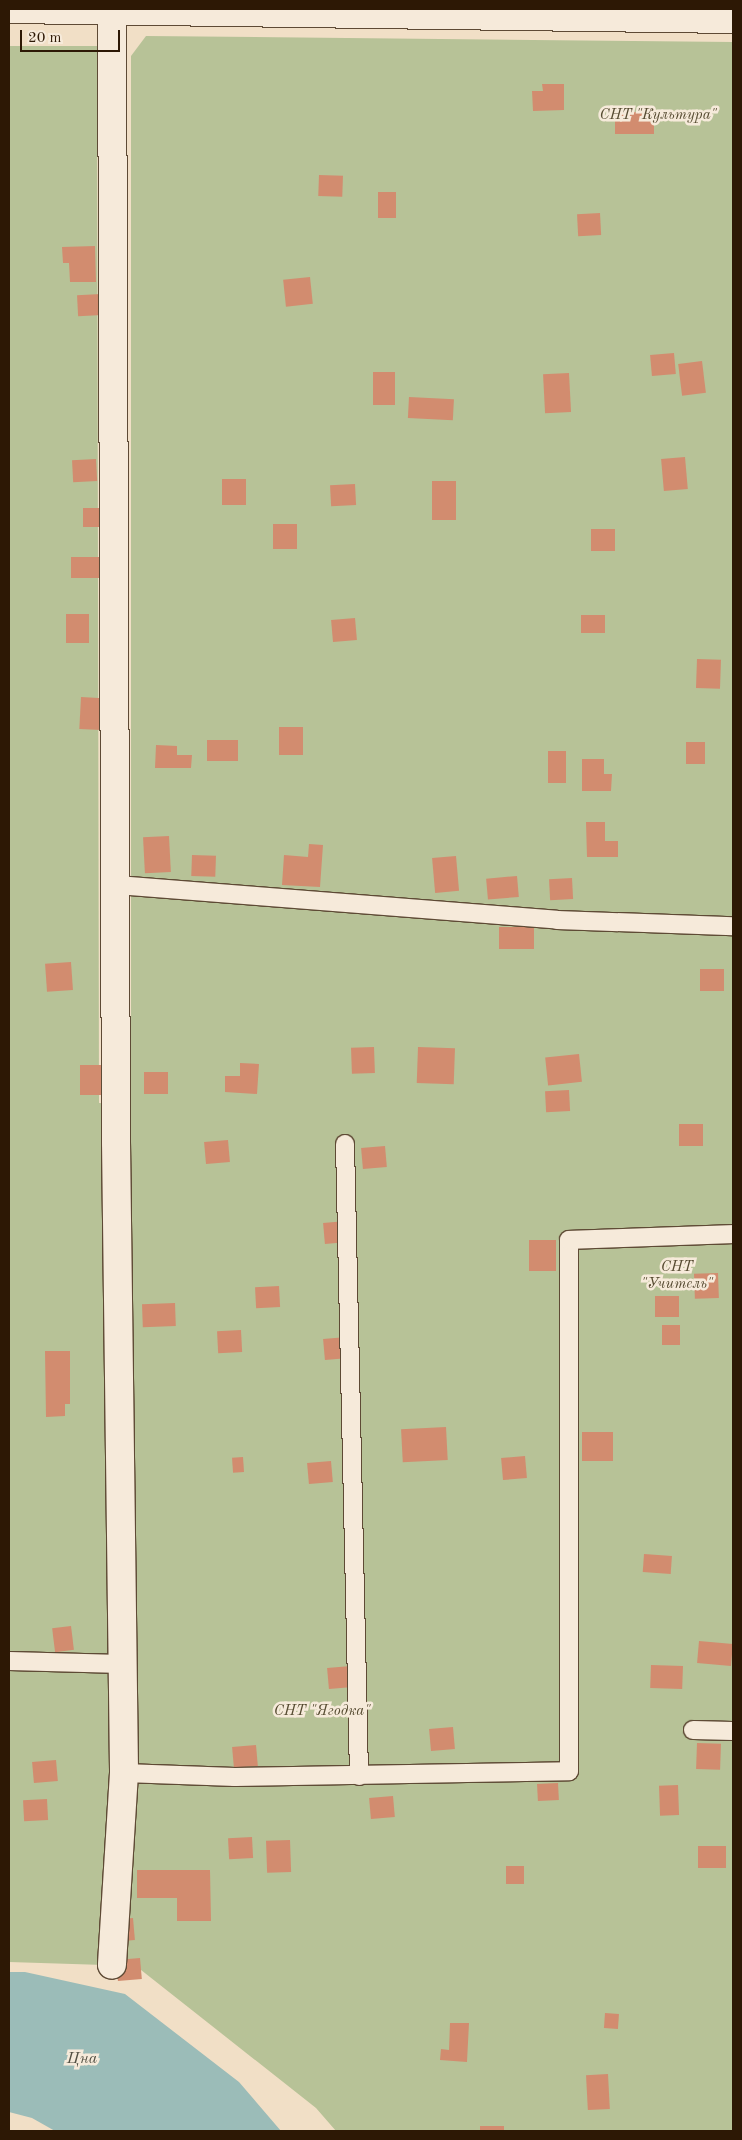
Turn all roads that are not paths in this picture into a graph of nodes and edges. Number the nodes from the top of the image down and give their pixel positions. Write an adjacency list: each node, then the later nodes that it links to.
1 (9, 9): 2 (street)
2 (112, 10): 3 (street); 4 (street)
3 (733, 20)
4 (117, 885): 5 (lane); 9 (street)
5 (733, 926)
6 (345, 1144): 13 (lane)
7 (733, 1234): 13 (lane)
8 (9, 1661): 9 (lane)
9 (122, 1664): 12 (street)
10 (693, 1730): 11 (lane)
11 (733, 1731)
12 (124, 1773): 13 (lane); 14 (street)
13 (359, 1776)
14 (112, 1965)

